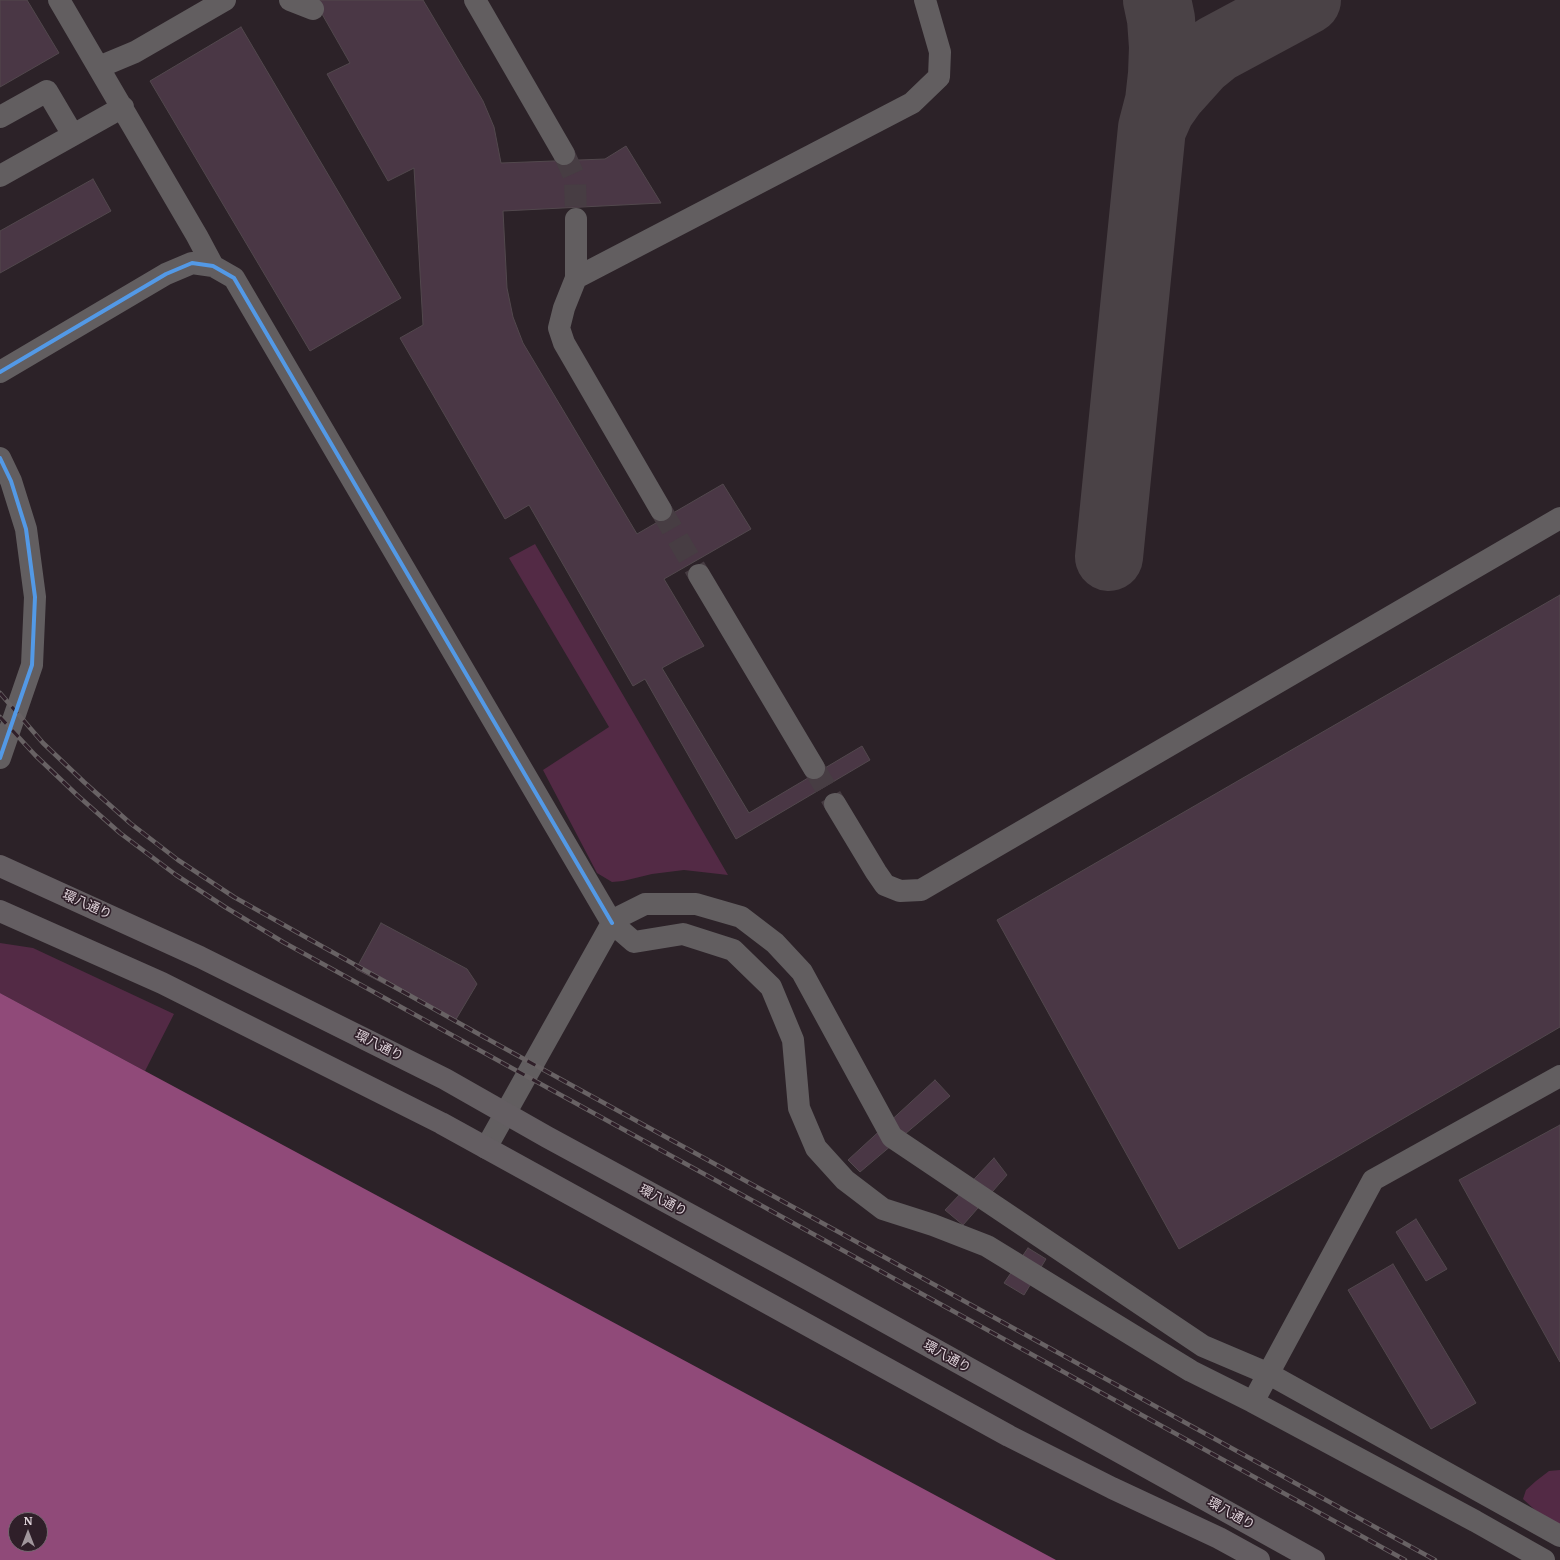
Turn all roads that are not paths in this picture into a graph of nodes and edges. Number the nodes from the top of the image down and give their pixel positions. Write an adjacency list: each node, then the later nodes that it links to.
1 (59, 0): 7 (street)
2 (225, 0): 7 (street)
3 (290, 0): 6 (street)
4 (475, 0): 11 (street)
5 (925, 0): 15 (street)
6 (313, 10)
7 (99, 67): 8 (street)
8 (122, 107): 10 (street); 14 (street)
9 (0, 117): 10 (street)
10 (72, 135): 12 (street)
11 (564, 154)
12 (0, 176)
13 (576, 219): 15 (street)
14 (213, 266): 16 (street); 26 (street)
15 (576, 278): 18 (street)
16 (0, 372)
17 (0, 458): 21 (street)
18 (662, 510)
19 (1560, 518): 23 (street)
20 (699, 575): 22 (street)
21 (0, 758)
22 (814, 768)
23 (835, 804)
24 (0, 866): 28 (main road, 環八通り)
25 (0, 911): 29 (main road, 環八通り)
26 (612, 923): 28 (street); 30 (street); 31 (street)
27 (1560, 1076): 30 (street)
28 (506, 1113): 29 (street); 34 (main road, 環八通り)
29 (486, 1148): 33 (main road, 環八通り)
30 (1269, 1374): 31 (street); 32 (street)
31 (1253, 1402): 35 (street)
32 (1560, 1536)
33 (1258, 1560)
34 (1314, 1560)
35 (1544, 1560)

